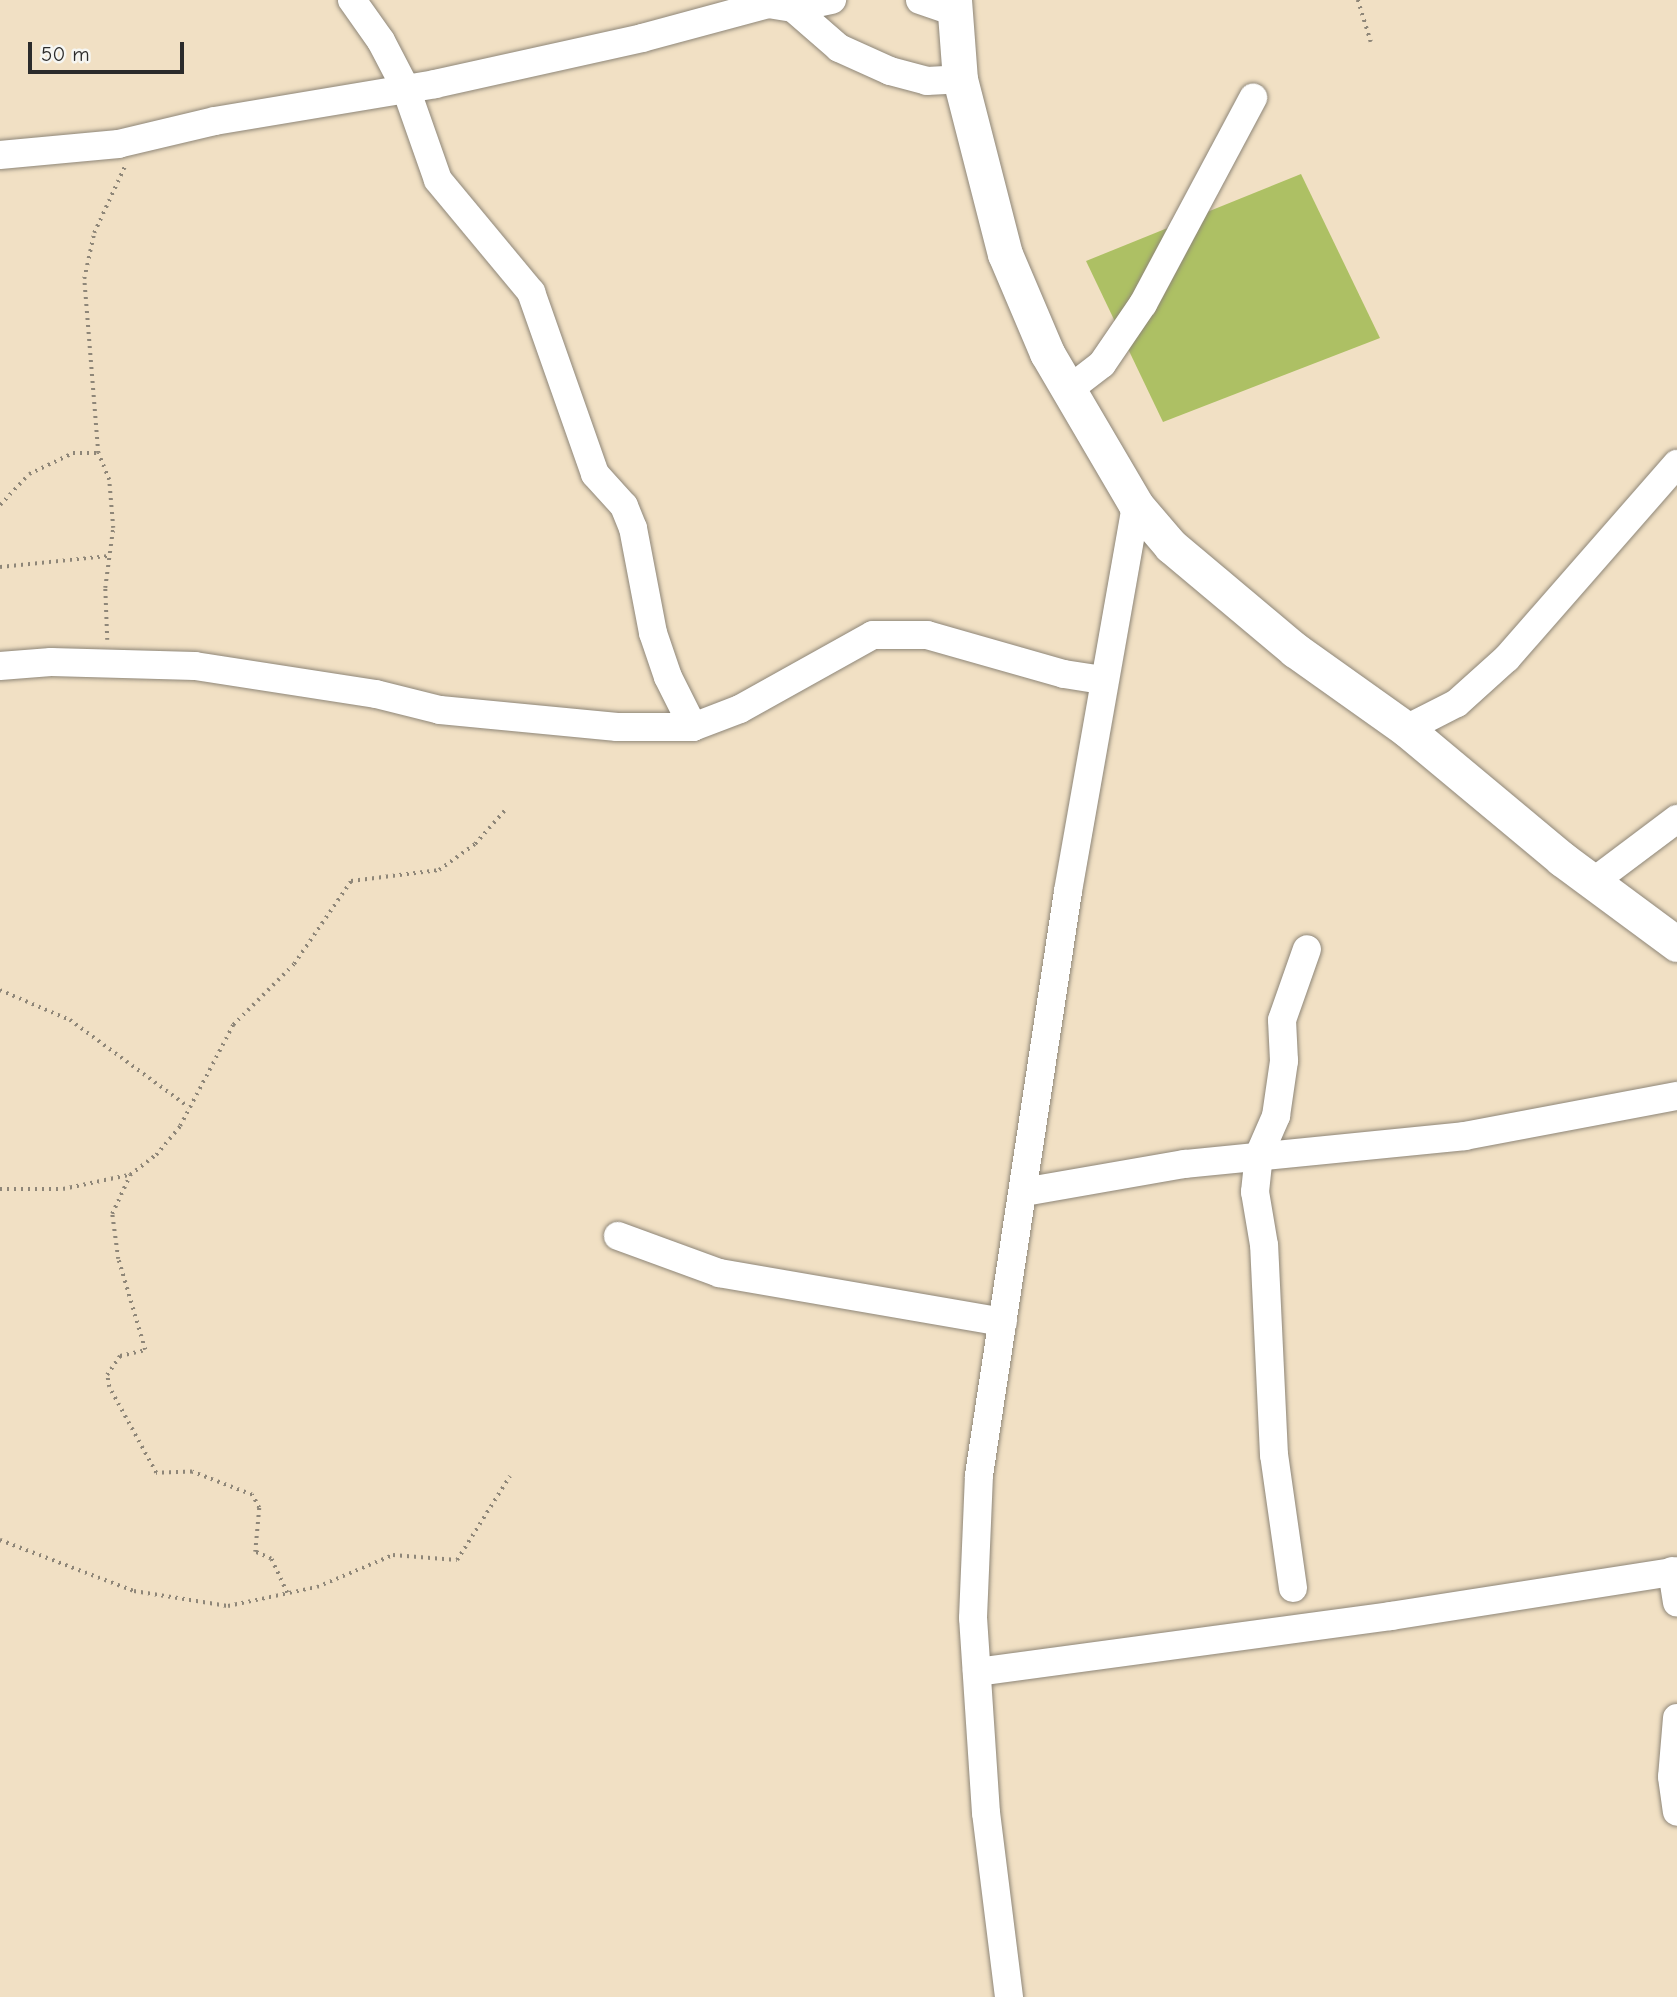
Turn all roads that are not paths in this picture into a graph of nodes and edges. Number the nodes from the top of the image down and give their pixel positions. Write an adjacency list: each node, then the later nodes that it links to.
1 (352, 0): 7 (street)
2 (832, 0): 5 (street)
3 (920, 0): 4 (street)
4 (954, 6): 6 (main road)
5 (793, 8): 6 (street); 7 (street)
6 (960, 79): 10 (main road)
7 (406, 89): 9 (street); 15 (street)
8 (1253, 98): 10 (street)
9 (0, 155)
10 (1067, 391): 12 (main road)
11 (1677, 464): 16 (street)
12 (1136, 505): 14 (street); 16 (main road)
13 (0, 666): 15 (street)
14 (1102, 680): 15 (street); 23 (street)
15 (693, 727)
16 (1406, 729): 18 (main road)
17 (1677, 819): 18 (street)
18 (1593, 882): 19 (main road)
19 (1677, 944)
20 (1307, 949): 22 (street)
21 (1677, 1096): 22 (street)
22 (1259, 1154): 23 (street); 27 (street)
23 (1024, 1192): 25 (street)
24 (618, 1236): 25 (street)
25 (1003, 1322): 29 (street)
26 (1674, 1571): 28 (street); 29 (street)
27 (1293, 1588)
28 (1677, 1603)
29 (977, 1672): 32 (street)
30 (1677, 1718): 31 (street)
31 (1677, 1812)
32 (1009, 1997)

